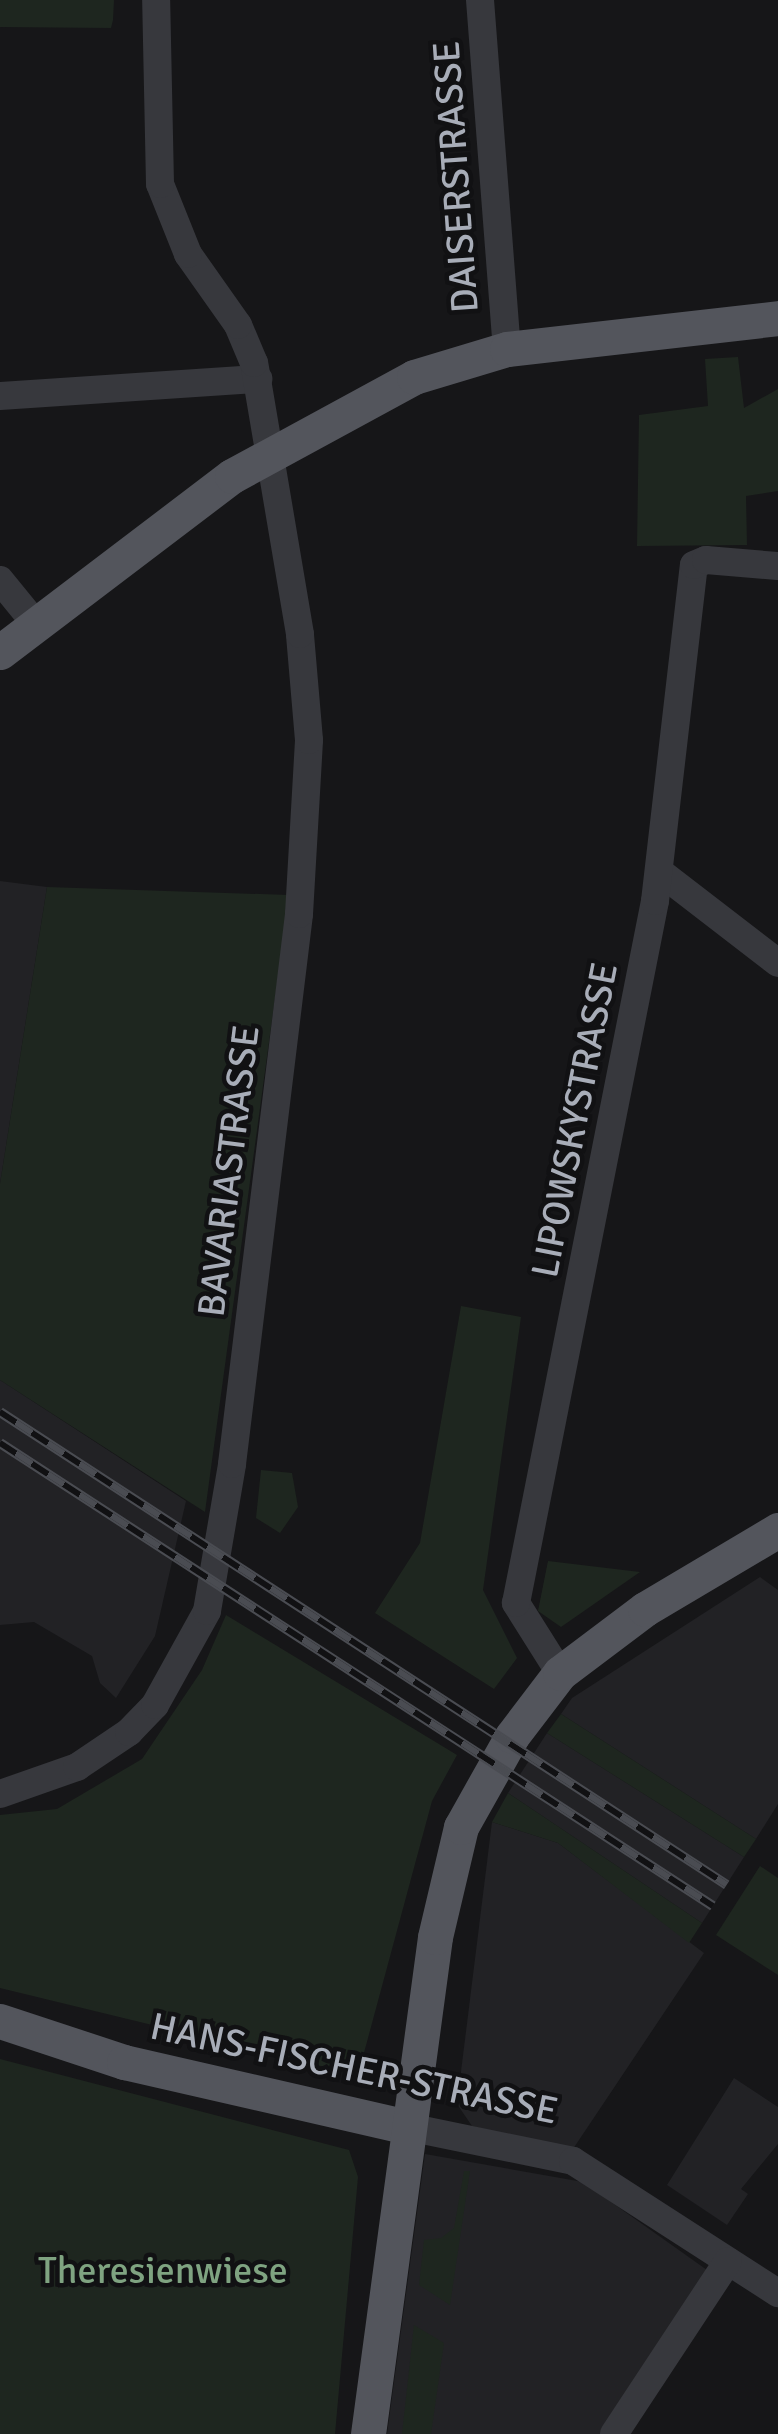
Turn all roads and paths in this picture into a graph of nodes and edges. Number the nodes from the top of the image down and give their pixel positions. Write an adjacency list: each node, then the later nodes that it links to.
1 (156, 0): 5 (street, BAVARIASTRASSE)
2 (480, 0): 4 (street, DAISERSTRASSE)
3 (778, 318): 4 (main road)
4 (507, 349): 7 (main road)
5 (258, 379): 6 (street); 7 (street, BAVARIASTRASSE)
6 (0, 396)
7 (270, 452): 10 (main road); 16 (street, BAVARIASTRASSE)
8 (778, 566): 12 (street, LIPOWSKYSTRASSE)
9 (0, 580): 10 (street)
10 (35, 623): 11 (main road)
11 (0, 652)
12 (660, 872): 13 (street); 15 (street, LIPOWSKYSTRASSE)
13 (778, 962)
14 (774, 1540): 15 (main road)
15 (560, 1673): 18 (main road)
16 (0, 1794)
17 (0, 2021): 18 (main road, HANS-FISCHER-STRASSE)
18 (408, 2128): 19 (street, HANS-FISCHER-STRASSE); 21 (main road)
19 (728, 2261): 20 (street, HANS-FISCHER-STRASSE); 22 (street)
20 (778, 2293)
21 (368, 2434)
22 (614, 2434)

